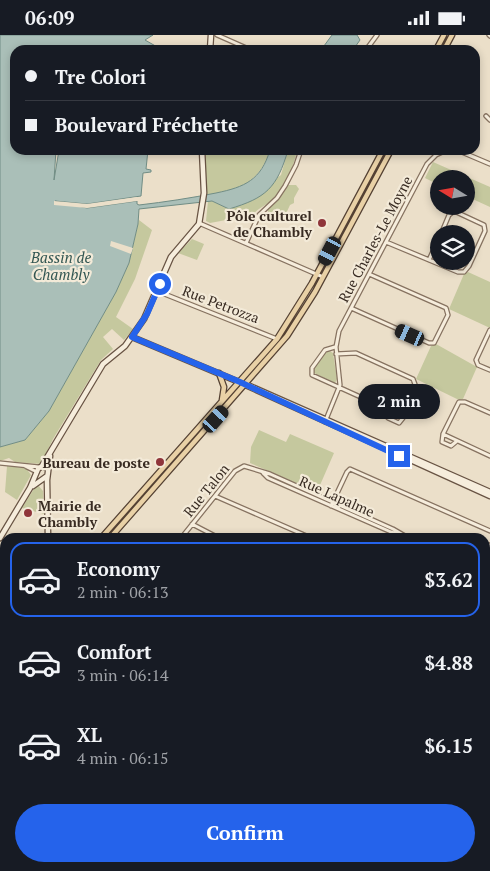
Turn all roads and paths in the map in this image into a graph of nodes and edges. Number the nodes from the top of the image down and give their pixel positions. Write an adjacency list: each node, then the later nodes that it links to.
1 (217, 35): 2 (street)
2 (240, 45)
3 (486, 116): 4 (street)
4 (490, 120)
5 (202, 155): 12 (street)
6 (299, 155): 15 (street)
7 (380, 155): 20 (main road)
8 (388, 155): 22 (main road)
9 (436, 155): 14 (street, Rue Charles-Le Moyne)
10 (469, 155): 11 (street)
11 (490, 164)
12 (199, 223): 15 (street); 23 (street)
13 (445, 225): 16 (street)
14 (386, 242): 17 (street); 21 (street, Rue Charles-Le Moyne)
15 (246, 243): 20 (street)
16 (475, 251)
17 (429, 260)
18 (453, 270): 19 (street)
19 (466, 270)
20 (317, 274): 22 (street); 27 (main road)
21 (369, 274): 24 (street, Rue Charles-Le Moyne); 24 (street)
22 (323, 277): 33 (main road)
23 (157, 291): 26 (street); 27 (street, Rue Petrozza)
24 (351, 308): 28 (street, Rue Charles-Le Moyne)
25 (490, 330): 30 (street)
26 (132, 337): 31 (street); 45 (street)
27 (277, 339): 32 (main road)
28 (336, 347): 29 (street, Rue Charles-Le Moyne); 34 (street)
29 (336, 354): 34 (street, Rue Charles-Le Moyne); 38 (street)
30 (490, 370)
31 (219, 373): 32 (street); 35 (main road)
32 (240, 382): 33 (street); 35 (main road)
33 (246, 385): 39 (street); 55 (main road)
34 (340, 389): 36 (street); 39 (street)
35 (222, 402): 54 (main road)
36 (389, 410): 38 (street); 38 (street)
37 (490, 413): 40 (street)
38 (403, 414)
39 (326, 420): 46 (street); 48 (street)
40 (443, 434): 41 (street); 41 (street)
41 (457, 441): 42 (street)
42 (490, 456)
43 (0, 463): 45 (street)
44 (252, 468): 47 (street, Rue Talon); 49 (street, Rue Lapalme)
45 (42, 472): 52 (street); 53 (street)
46 (490, 491)
47 (216, 495): 50 (street, Rue Talon); 58 (street)
48 (490, 496)
49 (332, 504): 51 (street); 59 (street, Rue Lapalme)
50 (192, 524): 56 (street, Rue Talon); 57 (street)
51 (490, 531)
52 (4, 533)
53 (48, 533)
54 (106, 533)
55 (115, 533)
56 (185, 533)
57 (209, 533)
58 (300, 533)
59 (400, 533)

